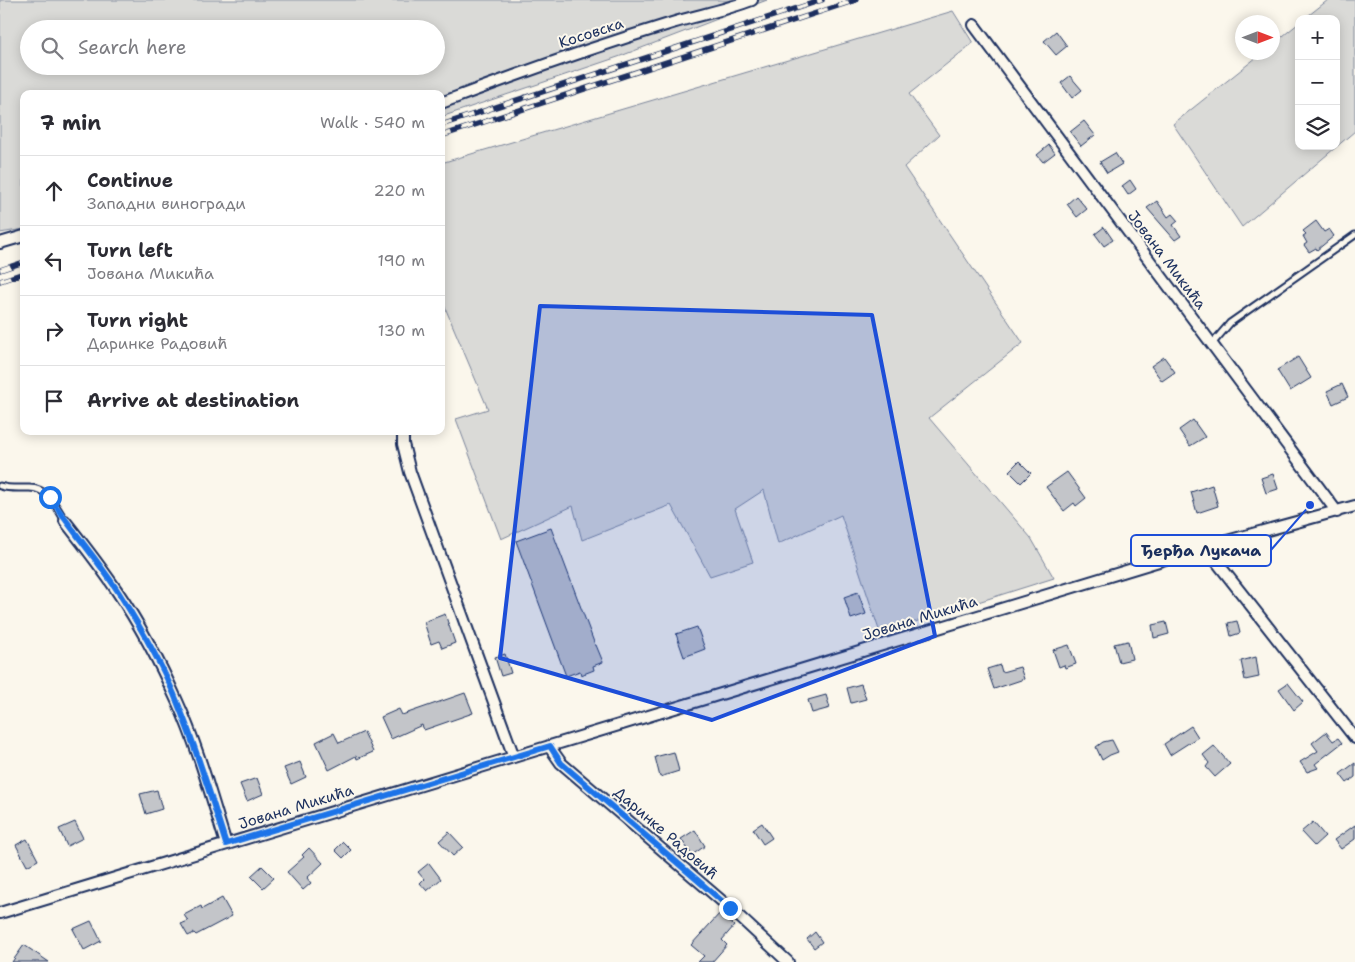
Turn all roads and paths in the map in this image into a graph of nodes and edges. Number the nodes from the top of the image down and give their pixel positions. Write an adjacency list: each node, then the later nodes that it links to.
1 (752, 0): 3 (street, Косовска)
2 (974, 25): 7 (street, Јована Микића)
3 (445, 101)
4 (1355, 235): 7 (lane)
5 (20, 237): 6 (street)
6 (0, 243)
7 (1212, 344): 11 (street, Јована Микића)
8 (403, 435): 16 (street)
9 (0, 486): 12 (lane)
10 (1355, 506): 11 (street, Јована Микића)
11 (1337, 512): 13 (street, Јована Микића)
12 (65, 521): 17 (street)
13 (1205, 548): 14 (street); 15 (street, Јована Микића)
14 (1355, 738)
15 (550, 746): 16 (street, Јована Микића); 19 (street, Даринке Радовић)
16 (514, 757): 17 (street, Јована Микића)
17 (226, 844): 18 (street, Јована Микића)
18 (0, 913)
19 (788, 962)

